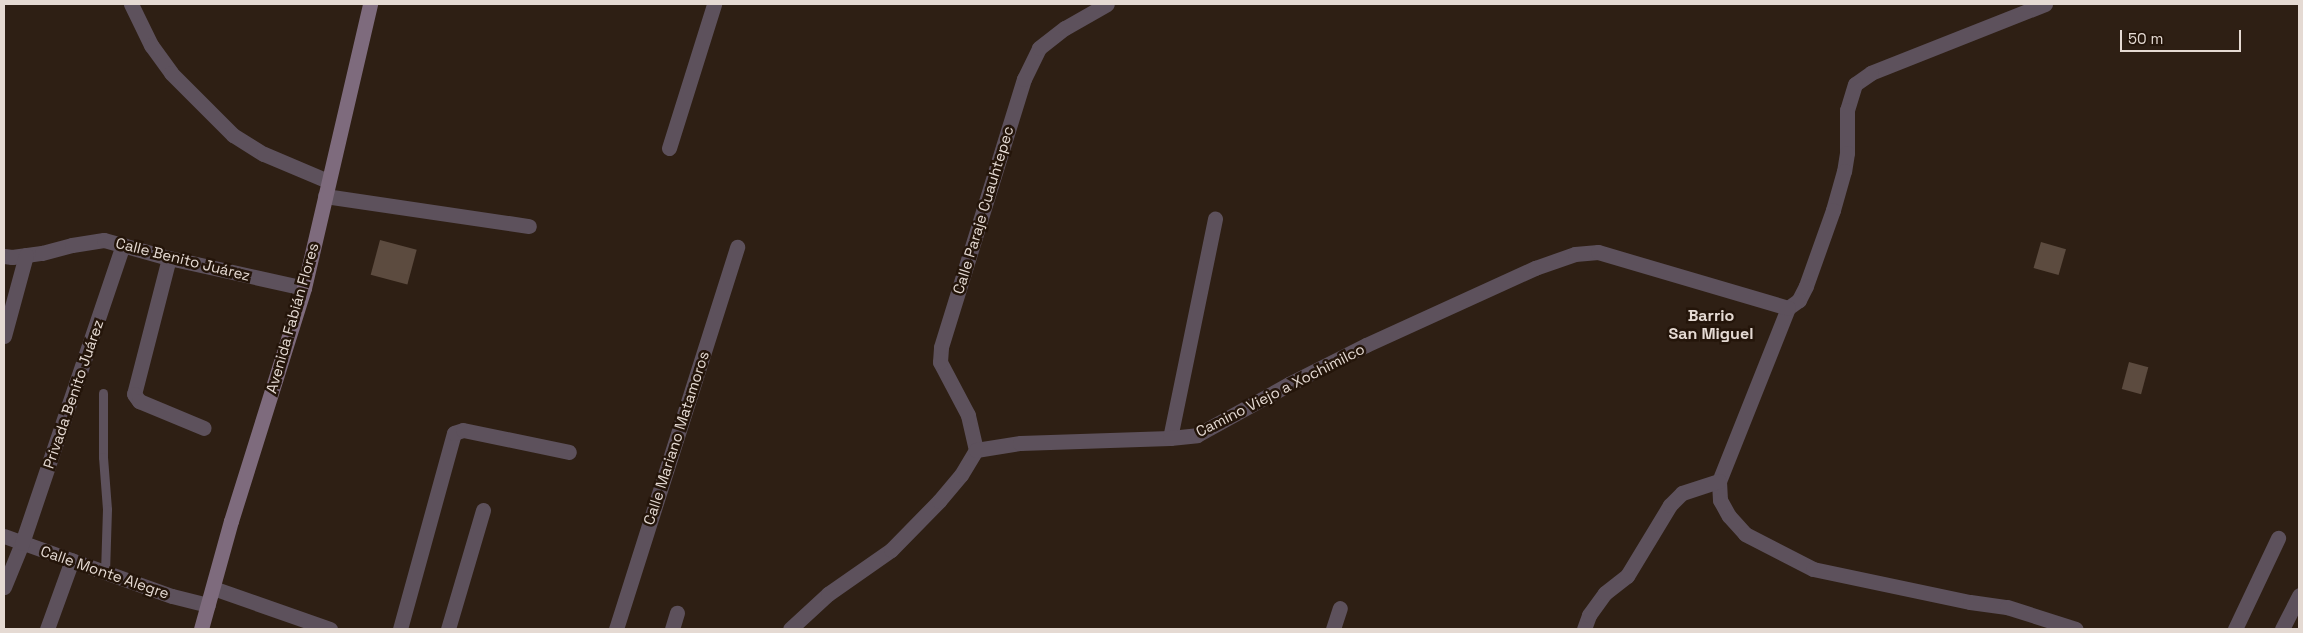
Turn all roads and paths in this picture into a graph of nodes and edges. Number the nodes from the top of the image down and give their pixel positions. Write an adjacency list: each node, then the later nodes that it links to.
1 (131, 4): 7 (street)
2 (370, 4): 7 (main road, Avenida Fabián Flores)
3 (714, 4): 6 (street)
4 (1107, 4): 21 (street, Calle Paraje Cuauhtepec)
5 (2044, 4): 16 (street)
6 (669, 148)
7 (327, 188): 9 (street); 15 (main road, Avenida Fabián Flores)
8 (1215, 219): 20 (street)
9 (528, 226)
10 (123, 245): 12 (street, Calle Benito Juárez); 14 (street, Calle Benito Juárez); 27 (street, Privada Benito Juárez)
11 (737, 246): 41 (street, Calle Mariano Matamoros)
12 (26, 255): 13 (street, Calle Benito Juárez); 17 (street)
13 (4, 256)
14 (169, 258): 15 (street, Calle Benito Juárez); 19 (street)
15 (304, 288): 31 (main road, Avenida Fabián Flores)
16 (1788, 308): 20 (street, Camino Viejo a Xochimilco); 23 (street)
17 (4, 336)
18 (103, 393): 29 (lane)
19 (204, 428)
20 (1170, 438): 21 (street, Camino Viejo a Xochimilco)
21 (976, 450): 43 (street)
22 (569, 452): 39 (street)
23 (1718, 481): 45 (street); 46 (street)
24 (483, 510): 40 (street)
25 (4, 536): 27 (street, Calle Monte Alegre)
26 (2278, 538): 47 (street)
27 (22, 543): 28 (street, Calle Monte Alegre); 30 (street, Privada Benito Juárez)
28 (72, 560): 29 (street, Calle Monte Alegre); 36 (street)
29 (105, 572): 33 (street, Calle Monte Alegre)
30 (4, 587)
31 (213, 588): 33 (main road, Avenida Fabián Flores); 38 (street)
32 (2299, 595): 48 (street)
33 (208, 605): 37 (main road, Avenida Fabián Flores)
34 (1340, 608): 44 (street)
35 (677, 613): 42 (street)
36 (47, 629)
37 (201, 629)
38 (330, 629)
39 (400, 629)
40 (448, 629)
41 (616, 629)
42 (672, 629)
43 (790, 629)
44 (1333, 629)
45 (1584, 629)
46 (2076, 629)
47 (2235, 629)
48 (2282, 629)

